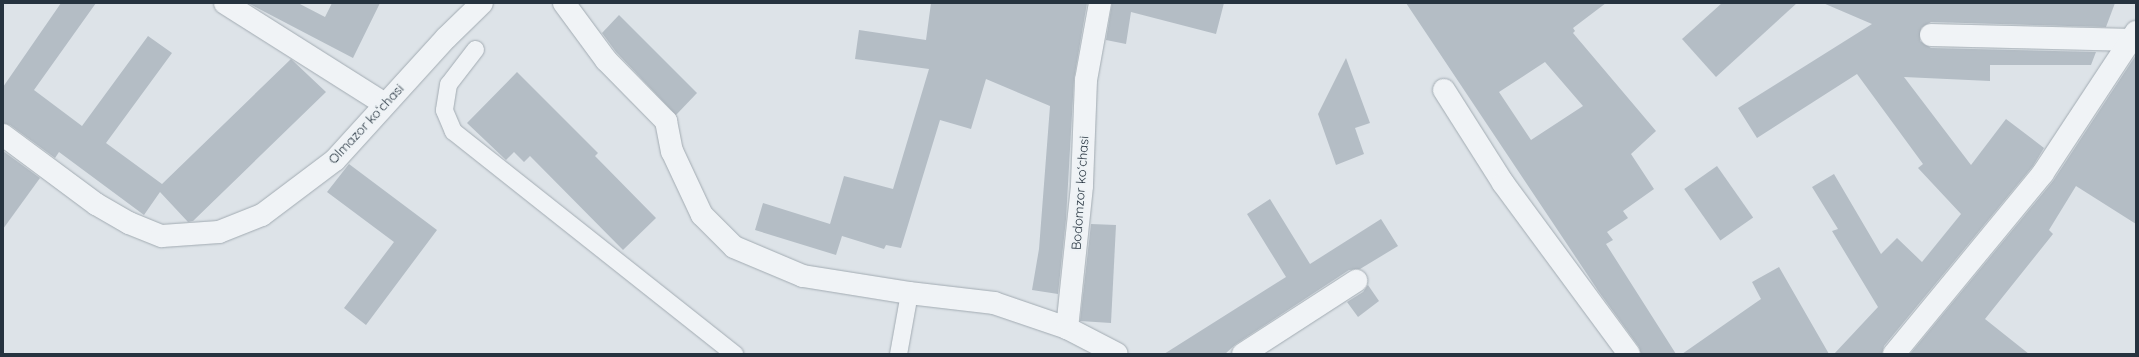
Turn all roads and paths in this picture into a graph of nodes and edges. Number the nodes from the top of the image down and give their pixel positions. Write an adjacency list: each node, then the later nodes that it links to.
1 (225, 3): 9 (street)
2 (482, 3): 9 (street, Olmazor koʻchasi)
3 (564, 3): 12 (street)
4 (1100, 3): 13 (street, Bodomzor koʻchasi)
5 (1931, 35): 6 (street)
6 (2134, 36): 19 (street)
7 (475, 49): 14 (lane)
8 (1444, 90): 18 (street)
9 (385, 104): 10 (street, Olmazor koʻchasi)
10 (3, 135)
11 (1356, 281): 17 (street)
12 (909, 293): 13 (street); 15 (lane)
13 (1067, 328): 16 (street)
14 (734, 354)
15 (898, 354)
16 (1116, 354)
17 (1242, 354)
18 (1628, 354)
19 (1894, 354)

